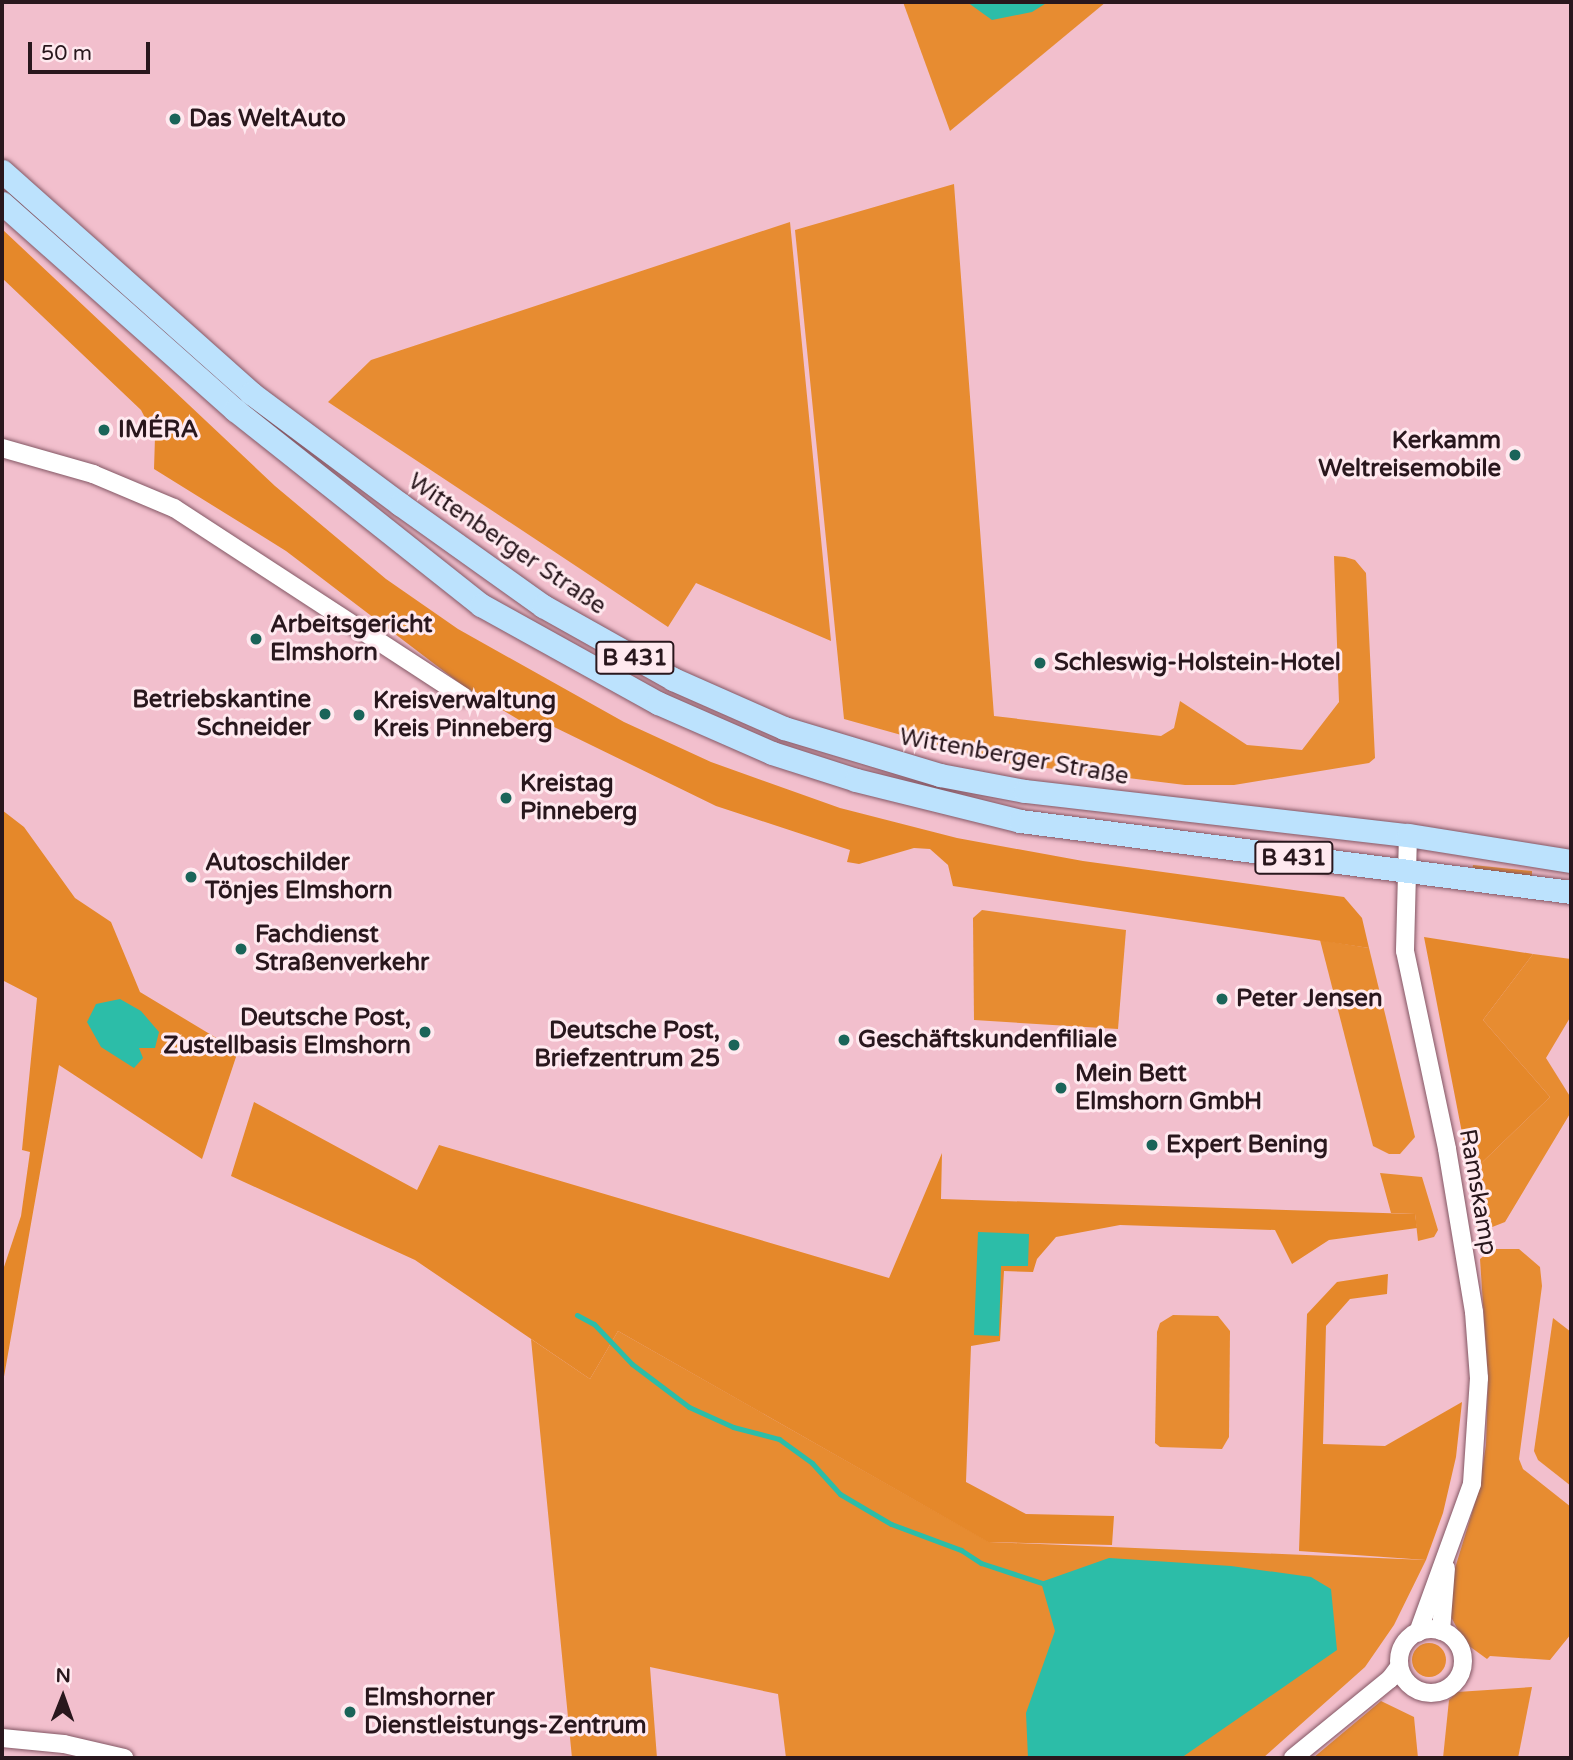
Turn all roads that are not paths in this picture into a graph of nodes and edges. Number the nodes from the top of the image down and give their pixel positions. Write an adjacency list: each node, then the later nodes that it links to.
1 (2, 171): 5 (main road, Wittenberger Straße / B 431)
2 (2, 203): 7 (main road, B 431)
3 (2, 448): 4 (street)
4 (464, 697)
5 (1408, 835): 6 (main road, Wittenberger Straße / B 431); 7 (street, Ramskamp)
6 (1571, 861)
7 (1406, 872): 8 (main road, B 431); 9 (street, Ramskamp)
8 (1571, 892)
9 (1446, 1557): 10 (street, Ramskamp); 11 (street, Ramskamp)
10 (1441, 1631): 11 (street); 12 (street)
11 (1418, 1632): 12 (street, Ramskamp)
12 (1399, 1667): 15 (street, Ramskamp)
13 (2, 1738): 14 (street)
14 (124, 1758)
15 (1293, 1758)

